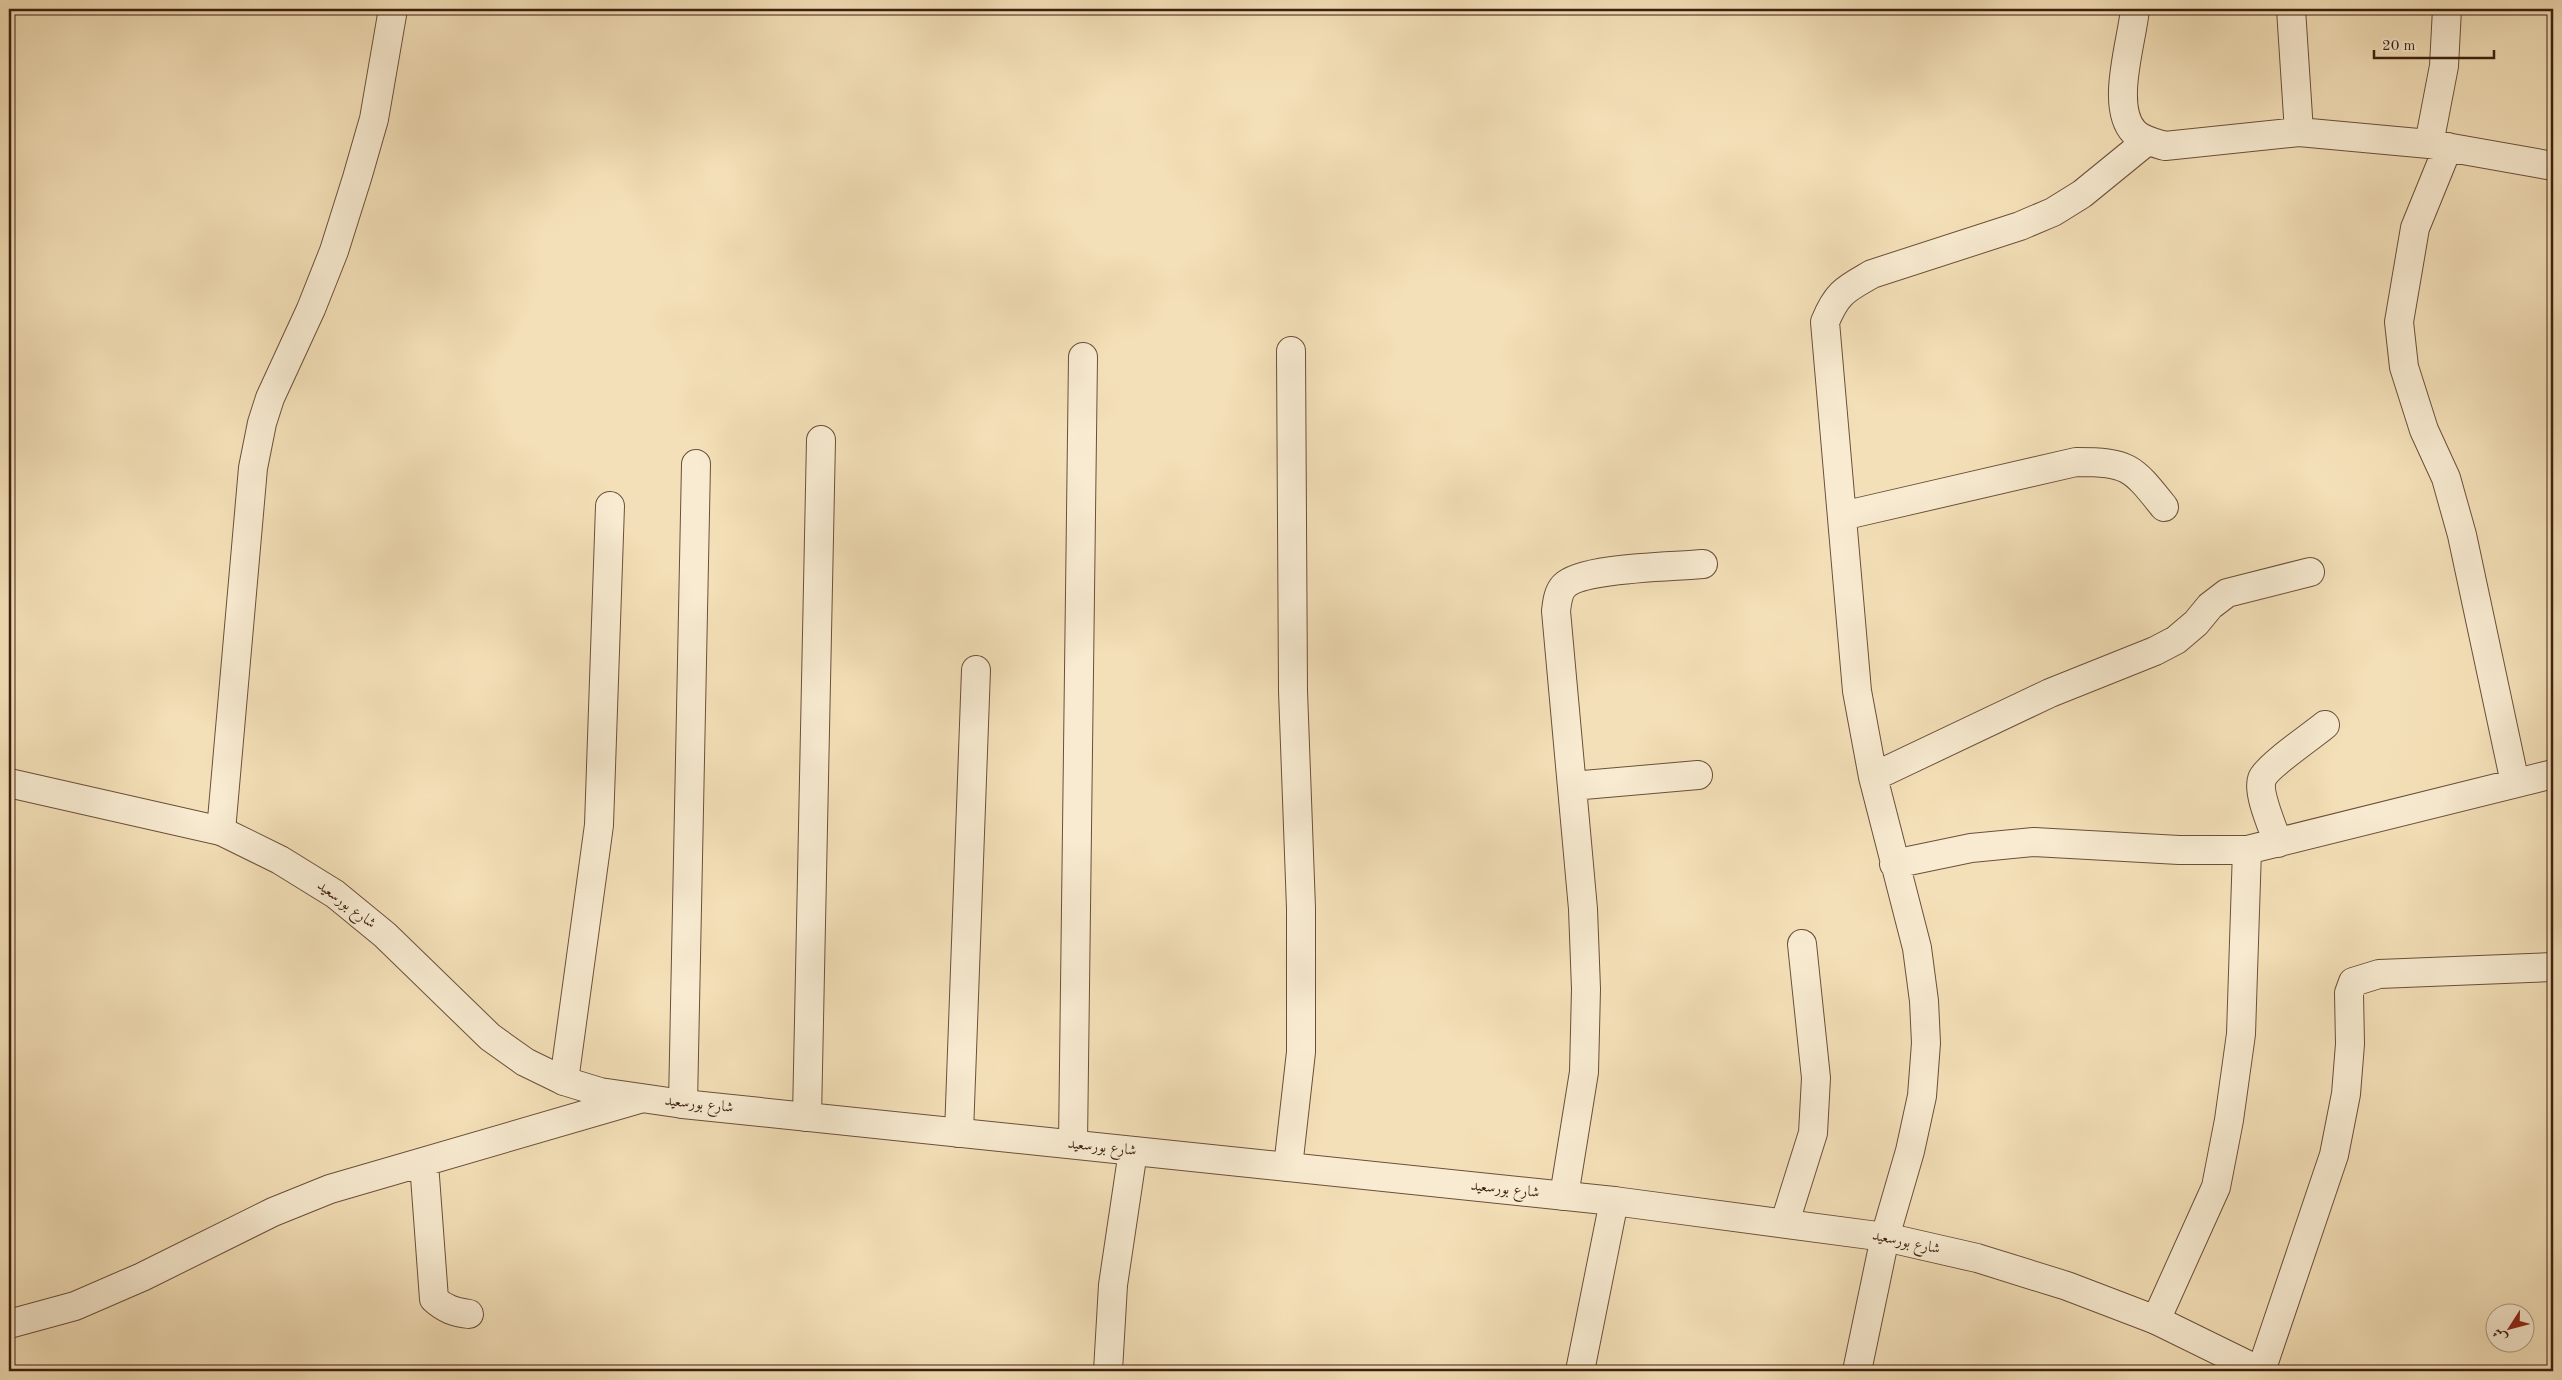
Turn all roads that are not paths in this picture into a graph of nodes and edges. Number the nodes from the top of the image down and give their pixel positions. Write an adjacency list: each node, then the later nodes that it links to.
1 (393, 9): 26 (street)
2 (2135, 9): 6 (street)
3 (2291, 9): 5 (street)
4 (2447, 9): 7 (street)
5 (2299, 132): 6 (street); 7 (street)
6 (2148, 140): 15 (street)
7 (2438, 145): 8 (street); 24 (street)
8 (2553, 166)
9 (1291, 351): 40 (street)
10 (1083, 358): 37 (street)
11 (821, 440): 35 (street)
12 (696, 464): 34 (street)
13 (610, 506): 32 (street)
14 (2164, 507): 15 (street)
15 (1842, 516): 22 (street)
16 (1703, 564): 25 (street)
17 (2310, 572): 22 (street)
18 (976, 670): 36 (street)
19 (2325, 725): 27 (street)
20 (2553, 774): 24 (street)
21 (1698, 775): 25 (street)
22 (1873, 777): 29 (street)
23 (9, 783): 26 (street, شارع بورسعيد)
24 (2515, 783): 27 (street)
25 (1572, 786): 41 (street)
26 (221, 832): 32 (street, شارع بورسعيد)
27 (2278, 843): 28 (street)
28 (2247, 850): 29 (street); 46 (street)
29 (1894, 864): 44 (street)
30 (1802, 944): 43 (street)
31 (2553, 966): 51 (street)
32 (564, 1081): 33 (street, شارع بورسعيد)
33 (639, 1099): 34 (street, شارع بورسعيد); 39 (street)
34 (683, 1104): 35 (street, شارع بورسعيد)
35 (807, 1117): 36 (street, شارع بورسعيد)
36 (959, 1132): 37 (street, شارع بورسعيد)
37 (1073, 1144): 38 (street, شارع بورسعيد)
38 (1133, 1151): 40 (street, شارع بورسعيد); 48 (street)
39 (424, 1163): 45 (street); 47 (street)
40 (1288, 1167): 41 (street, شارع بورسعيد)
41 (1564, 1196): 42 (street, شارع بورسعيد)
42 (1614, 1201): 43 (street, شارع بورسعيد); 49 (street)
43 (1785, 1222): 44 (street, شارع بورسعيد)
44 (1885, 1237): 46 (street, شارع بورسعيد); 50 (street)
45 (469, 1314)
46 (2156, 1320): 51 (street, شارع بورسعيد)
47 (9, 1324)
48 (1108, 1371)
49 (1580, 1371)
50 (1857, 1371)
51 (2260, 1371)

